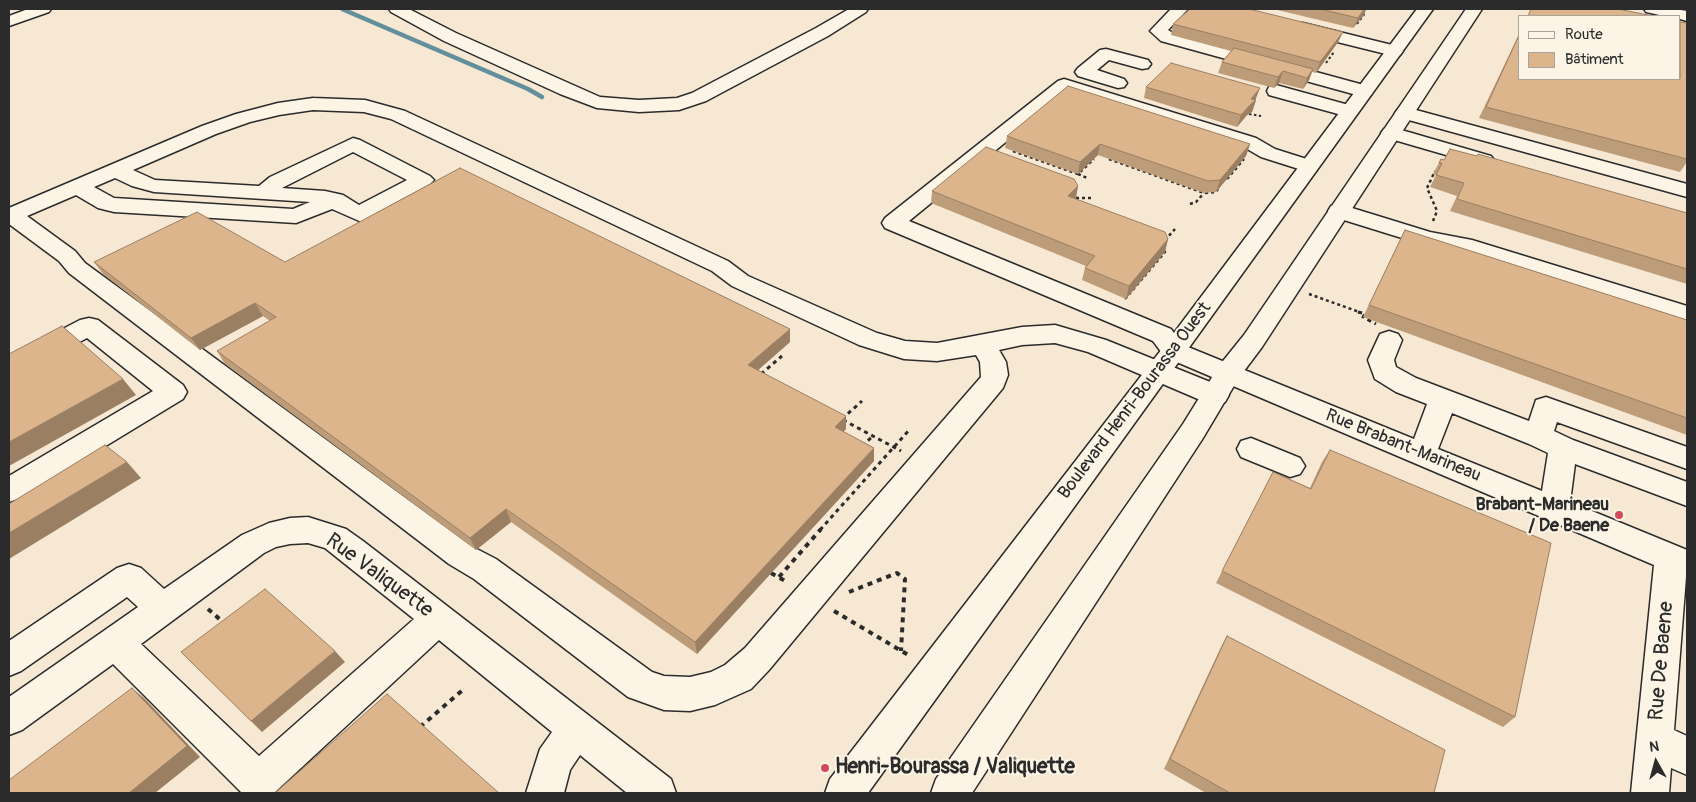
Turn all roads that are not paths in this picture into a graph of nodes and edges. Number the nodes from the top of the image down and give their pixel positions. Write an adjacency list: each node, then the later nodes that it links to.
1 (43, 9): 9 (main road)
2 (396, 9): 3 (main road)
3 (860, 9)
4 (1180, 9): 14 (main road)
5 (1426, 9): 11 (main road, Boulevard Henri-Bourassa Ouest)
6 (1474, 9): 17 (main road)
7 (1652, 9): 8 (main road)
8 (1687, 16)
9 (9, 21)
10 (1290, 25): 11 (main road)
11 (1394, 51): 14 (main road, Boulevard Henri-Bourassa Ouest)
12 (1142, 64): 13 (main road)
13 (1120, 83)
14 (1364, 91): 16 (main road, Boulevard Henri-Bourassa Ouest)
15 (1276, 92): 16 (main road)
16 (1349, 111): 20 (main road, Boulevard Henri-Bourassa Ouest)
17 (1405, 113): 18 (main road); 24 (main road)
18 (1391, 133): 19 (main road); 27 (main road)
19 (1503, 165)
20 (1309, 166): 34 (main road, Boulevard Henri-Bourassa Ouest); 34 (main road)
21 (116, 170): 22 (main road); 23 (main road, Rue Brabant-Marineau); 29 (main road, Rue Brabant-Marineau)
22 (154, 186): 25 (main road); 26 (main road)
23 (77, 187): 26 (main road); 28 (main road, Rue Brabant-Marineau)
24 (1687, 191)
25 (265, 192): 26 (main road); 26 (main road)
26 (334, 200)
27 (1339, 211): 31 (main road); 36 (main road)
28 (10, 216): 33 (main road)
29 (740, 281): 30 (main road); 33 (main road, Rue Brabant-Marineau)
30 (719, 297)
31 (1687, 314)
32 (1386, 335): 37 (main road)
33 (983, 344): 34 (main road, Rue Brabant-Marineau)
34 (1167, 361): 36 (main road, Rue Brabant-Marineau); 58 (main road, Boulevard Henri-Bourassa Ouest)
35 (9, 368): 43 (main road)
36 (1222, 384): 40 (main road, Rue Brabant-Marineau); 59 (main road)
37 (1443, 399): 38 (main road); 40 (main road)
38 (1551, 442): 41 (main road); 44 (main road); 45 (main road)
39 (1251, 449): 42 (main road)
40 (1422, 454): 45 (main road, Rue Brabant-Marineau)
41 (1687, 458)
42 (1290, 466)
43 (9, 490)
44 (1687, 494)
45 (1554, 508): 46 (main road, Rue Brabant-Marineau)
46 (1679, 561): 53 (main road, Rue De Baene)
47 (162, 608): 48 (main road, Rue Valiquette); 49 (main road, Rue Valiquette); 50 (main road)
48 (438, 619): 52 (main road, Rue Valiquette); 55 (main road)
49 (115, 642): 51 (main road, Rue Valiquette); 55 (main road)
50 (9, 660)
51 (9, 718)
52 (577, 729): 56 (main road); 57 (main road, Rue Valiquette)
53 (1654, 740): 54 (main road); 60 (main road, Rue De Baene)
54 (1687, 756)
55 (256, 788)
56 (545, 793)
57 (658, 793)
58 (844, 793)
59 (950, 793)
60 (1650, 793)

